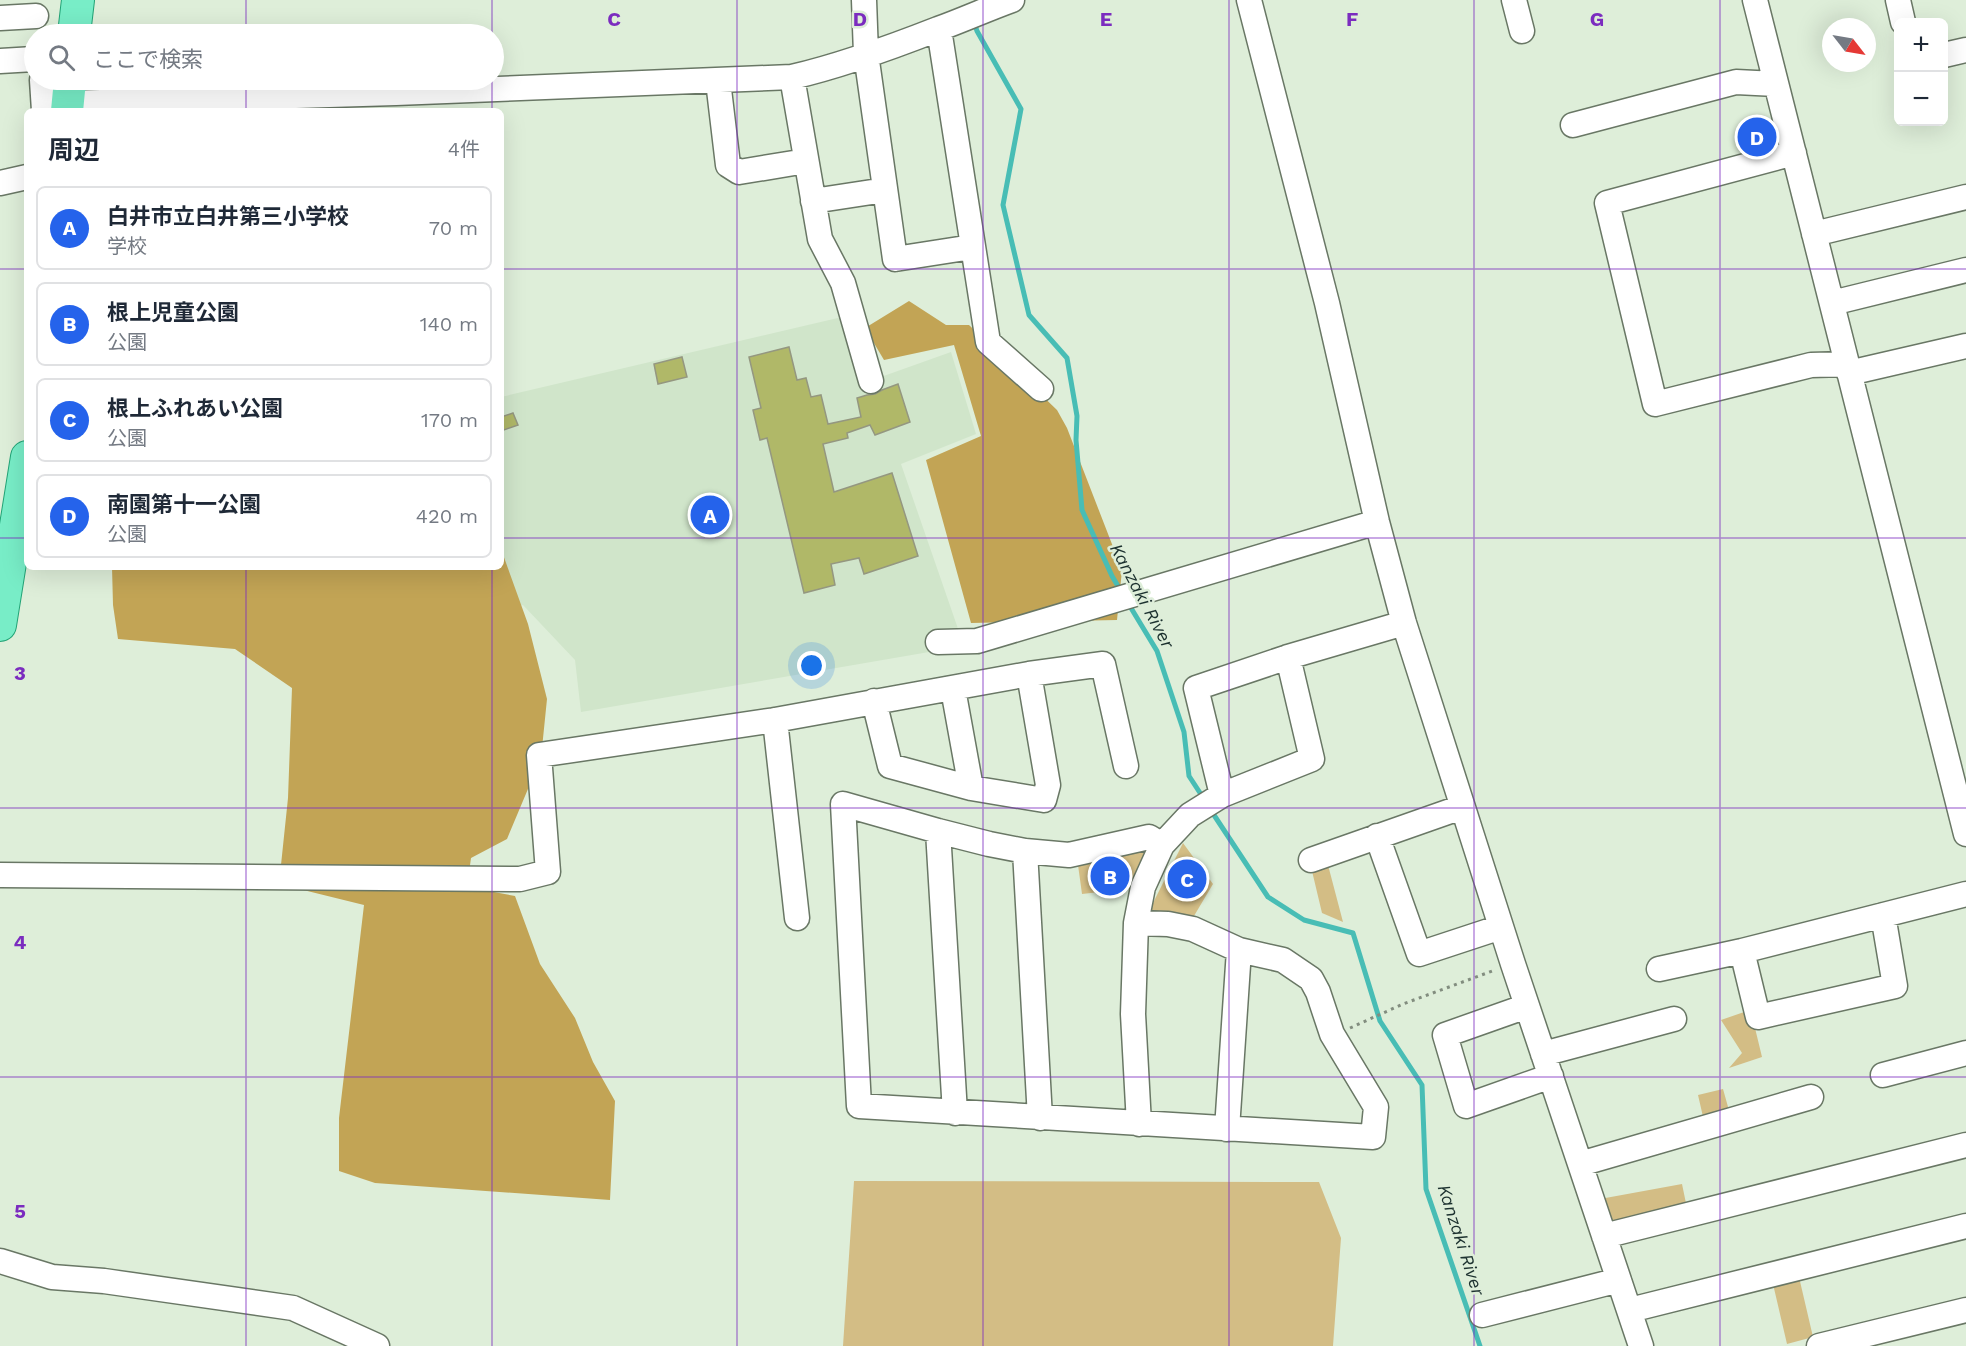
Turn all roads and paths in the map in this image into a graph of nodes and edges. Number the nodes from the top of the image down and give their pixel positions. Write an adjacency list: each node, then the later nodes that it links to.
1 (78, 0): 11 (main road)
2 (864, 0): 15 (street)
3 (1012, 0): 12 (street)
4 (1249, 0): 42 (street)
5 (1514, 0): 13 (street)
6 (1755, 0): 21 (street)
7 (1898, 0): 10 (street)
8 (36, 17): 9 (street)
9 (0, 18)
10 (1902, 18)
11 (75, 24)
12 (939, 29): 15 (street); 34 (street)
13 (1522, 31)
14 (1966, 50): 16 (street)
15 (866, 54): 19 (street); 30 (street)
16 (1948, 54)
17 (24, 60): 18 (street)
18 (0, 61)
19 (792, 77): 20 (street); 27 (street)
20 (718, 81): 24 (street); 27 (street)
21 (1776, 84): 25 (street); 26 (street)
22 (52, 90): 23 (street)
23 (62, 101): 24 (street)
24 (396, 102)
25 (1572, 125)
26 (1794, 153): 33 (street); 38 (street)
27 (806, 161): 32 (street)
28 (24, 178): 29 (street)
29 (0, 183)
30 (885, 190): 32 (street); 34 (street)
31 (1966, 197): 33 (street)
32 (813, 201): 39 (street)
33 (1814, 234): 36 (street)
34 (972, 247): 40 (street)
35 (1966, 270): 36 (street)
36 (1832, 303): 38 (street)
37 (1966, 346): 38 (street)
38 (1848, 369): 57 (street)
39 (871, 381)
40 (1041, 389)
41 (24, 472): 43 (main road)
42 (1377, 522): 44 (street); 46 (street)
43 (5, 566): 45 (main road)
44 (1404, 623): 47 (street); 55 (street)
45 (0, 625)
46 (938, 642)
47 (1288, 657): 54 (street); 54 (street)
48 (1029, 674): 49 (street); 52 (street); 53 (street)
49 (953, 689): 50 (street); 53 (street)
50 (874, 701): 51 (street); 53 (street)
51 (775, 720): 62 (street); 65 (street)
52 (1126, 766)
53 (971, 788)
54 (1222, 795): 59 (street)
55 (1462, 807): 58 (street); 67 (street)
56 (938, 831): 60 (street); 79 (street); 79 (street)
57 (1966, 834)
58 (1377, 836): 61 (street); 67 (street)
59 (1162, 845): 60 (street); 66 (street)
60 (1025, 851): 80 (street)
61 (1311, 860)
62 (0, 875)
63 (1966, 894): 64 (street)
64 (1883, 915): 69 (street); 69 (street)
65 (798, 918)
66 (1136, 923): 68 (street); 81 (street)
67 (1501, 927): 70 (street)
68 (1239, 950): 74 (street); 82 (street)
69 (1742, 951): 71 (street)
70 (1513, 964): 72 (street); 74 (path)
71 (1659, 969)
72 (1527, 1006): 76 (street); 76 (street)
73 (1674, 1019): 76 (street)
74 (1332, 1034): 82 (street)
75 (1966, 1053): 77 (street)
76 (1547, 1065): 84 (street)
77 (1883, 1075)
78 (1811, 1097): 84 (street)
79 (955, 1113): 80 (street)
80 (1040, 1118): 81 (street)
81 (1139, 1124): 82 (street)
82 (1227, 1129)
83 (1966, 1145): 86 (street)
84 (1580, 1164): 86 (street)
85 (1966, 1226): 89 (street)
86 (1604, 1236): 88 (street)
87 (0, 1261): 92 (street)
88 (1619, 1280): 89 (street); 91 (street)
89 (1630, 1310): 93 (street)
90 (1966, 1310): 94 (street)
91 (1482, 1315)
92 (378, 1346)
93 (1641, 1346)
94 (1819, 1346)

